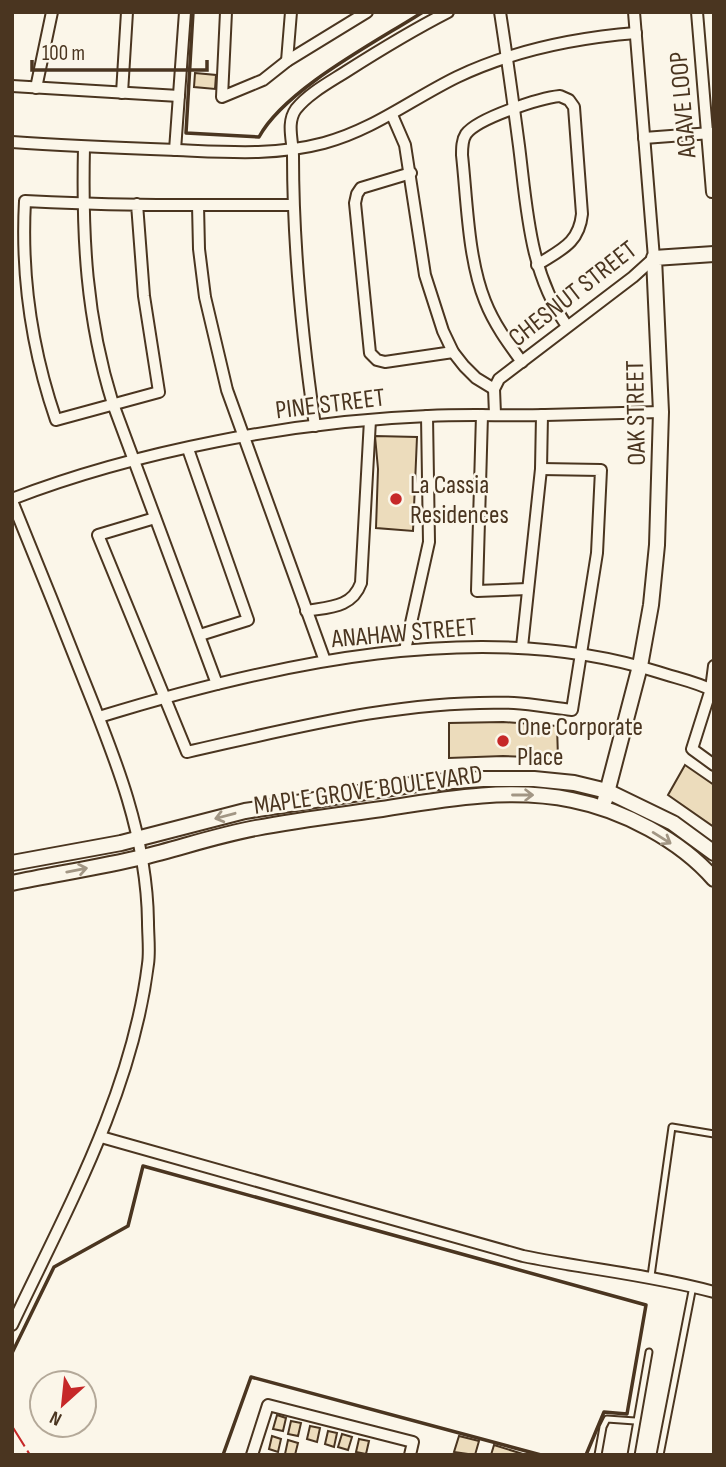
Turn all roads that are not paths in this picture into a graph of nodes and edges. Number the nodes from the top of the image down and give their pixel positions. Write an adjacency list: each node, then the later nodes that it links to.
1 (52, 12): 15 (street)
2 (127, 12): 16 (street)
3 (185, 12): 17 (street)
4 (226, 12): 13 (street)
5 (291, 12): 13 (street)
6 (367, 12): 13 (street)
7 (448, 12): 25 (street)
8 (500, 12): 12 (street)
9 (634, 12): 11 (street, OAK STREET)
10 (697, 12): 20 (street, AGAVE LOOP)
11 (636, 33): 12 (street); 21 (street, OAK STREET)
12 (507, 56): 18 (street); 19 (street)
13 (287, 61)
14 (12, 86): 15 (street)
15 (36, 88): 16 (street)
16 (122, 93): 17 (street)
17 (179, 96): 24 (street)
18 (514, 108): 34 (street); 34 (street); 37 (street)
19 (392, 115): 25 (street); 26 (street)
20 (710, 133): 21 (street); 27 (street, AGAVE LOOP)
21 (644, 138): 33 (street, OAK STREET)
22 (12, 142): 23 (street)
23 (84, 147): 24 (street); 28 (street)
24 (175, 150): 25 (street)
25 (293, 150): 31 (street)
26 (411, 173): 36 (street); 36 (street)
27 (714, 192)
28 (83, 204): 29 (street); 39 (street); 39 (street)
29 (137, 204): 30 (street); 39 (street)
30 (198, 205): 31 (street); 47 (street)
31 (293, 205): 46 (street)
32 (714, 254): 33 (street, CHESNUT STREET)
33 (654, 258): 35 (street, CHESNUT STREET); 40 (street, OAK STREET)
34 (537, 265): 35 (street)
35 (568, 326): 37 (street, CHESNUT STREET)
36 (453, 352): 38 (street)
37 (522, 362): 38 (street, CHESNUT STREET)
38 (494, 389): 41 (street)
39 (113, 404): 49 (street)
40 (661, 412): 43 (street, PINE STREET); 60 (street, OAK STREET)
41 (495, 414): 42 (street, PINE STREET); 43 (street, PINE STREET)
42 (482, 415): 44 (street, PINE STREET); 53 (street)
43 (542, 415): 50 (street)
44 (427, 416): 45 (street, PINE STREET); 57 (street)
45 (370, 420): 46 (street, PINE STREET); 54 (street)
46 (315, 426): 47 (street, PINE STREET)
47 (243, 438): 48 (street, PINE STREET); 54 (street)
48 (188, 449): 49 (street, PINE STREET); 55 (street)
49 (134, 461): 51 (street, PINE STREET); 52 (street)
50 (541, 469): 53 (street); 58 (street)
51 (12, 500): 65 (street)
52 (155, 518): 55 (street); 64 (street)
53 (528, 589): 56 (street)
54 (306, 611): 59 (street)
55 (200, 635): 62 (street)
56 (522, 647): 57 (street, ANAHAW STREET); 58 (street, ANAHAW STREET)
57 (405, 650): 59 (street, ANAHAW STREET)
58 (582, 653): 60 (street, ANAHAW STREET); 64 (street)
59 (325, 661): 62 (street, ANAHAW STREET)
60 (640, 666): 63 (street, ANAHAW STREET); 67 (street, OAK STREET)
61 (714, 666): 63 (street)
62 (217, 684): 64 (street, ANAHAW STREET)
63 (712, 690): 66 (street)
64 (164, 697): 65 (street, ANAHAW STREET)
65 (99, 717): 69 (street)
66 (714, 765)
67 (607, 791): 68 (street, OAK STREET); 69 (street, MAPLE GROVE BOULEVARD, one-way to 69); 70 (street, MAPLE GROVE BOULEVARD)
68 (603, 808): 71 (street, MAPLE GROVE BOULEVARD, one-way to 68); 73 (street, MAPLE GROVE BOULEVARD, one-way to 73)
69 (138, 838): 71 (street); 72 (street, MAPLE GROVE BOULEVARD)
70 (714, 853)
71 (142, 857): 74 (street, MAPLE GROVE BOULEVARD, one-way to 71); 76 (street)
72 (12, 863)
73 (714, 879)
74 (12, 883)
75 (714, 1134): 77 (lane)
76 (101, 1138): 77 (street); 80 (street)
77 (650, 1276): 78 (street)
78 (693, 1286): 79 (street); 87 (lane)
79 (714, 1292)
80 (12, 1325)
81 (649, 1352): 82 (lane)
82 (635, 1421): 85 (lane); 86 (lane)
83 (252, 1455): 84 (street)
84 (410, 1455)
85 (598, 1455)
86 (631, 1455)
87 (660, 1455)

